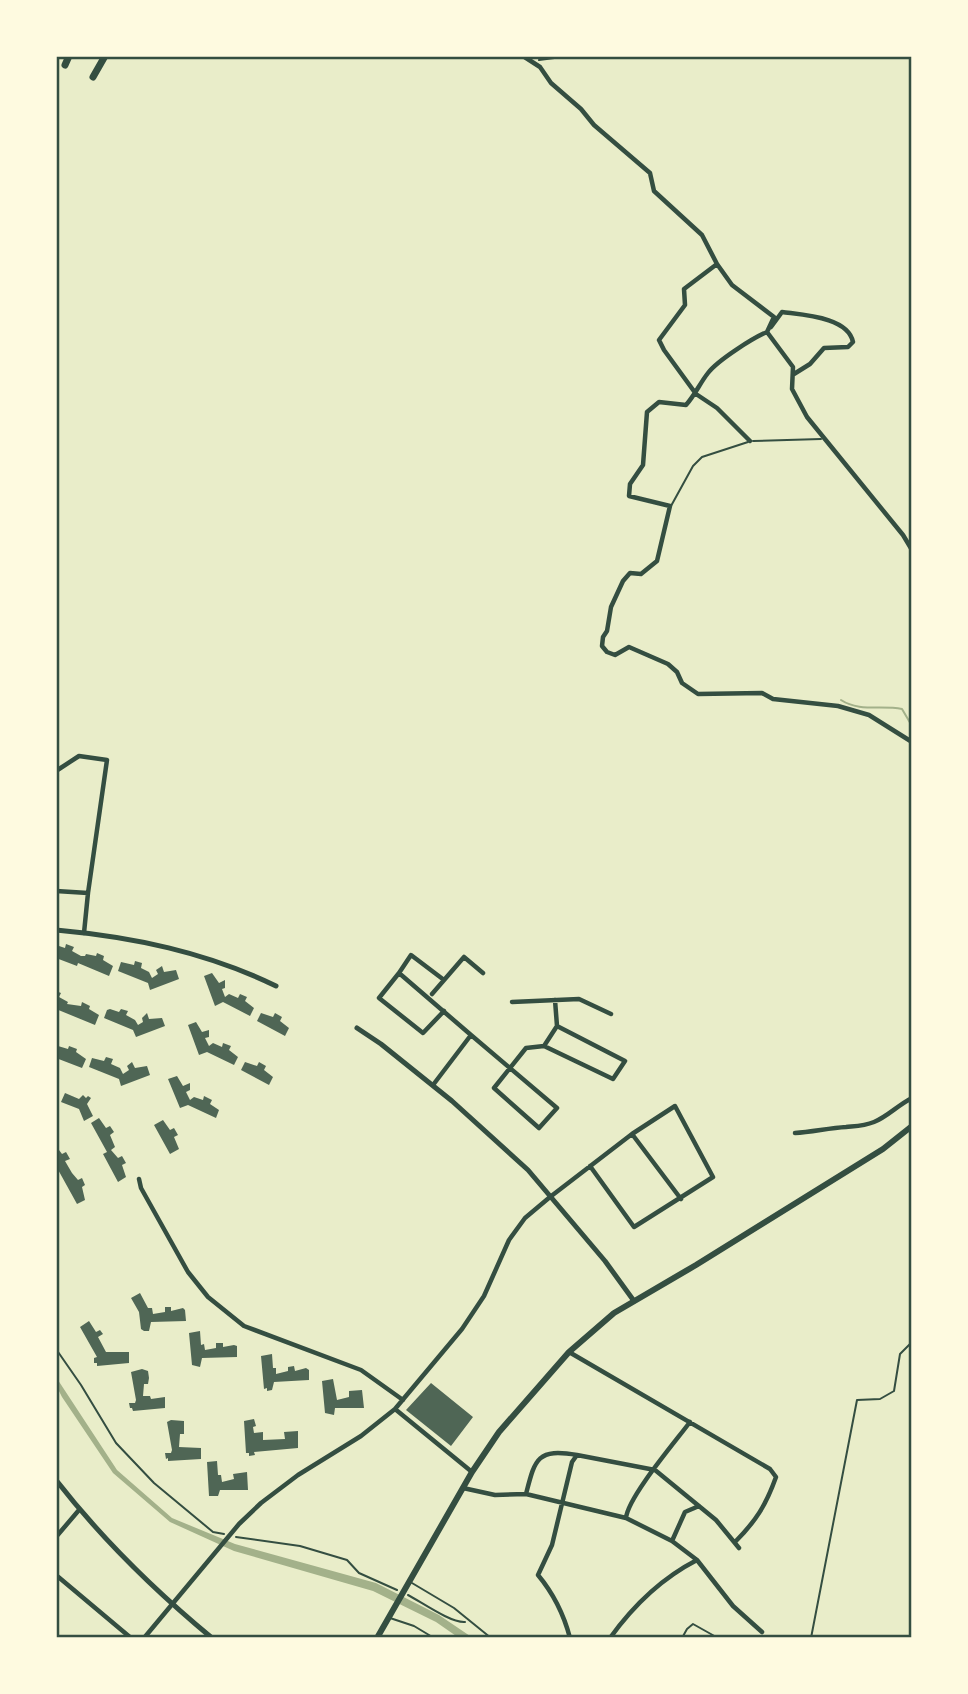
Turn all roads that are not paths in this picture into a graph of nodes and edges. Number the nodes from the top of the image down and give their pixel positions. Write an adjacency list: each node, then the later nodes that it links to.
1 (69, 56): 4 (highway)
2 (104, 56): 5 (highway)
3 (523, 56): 6 (street)
4 (65, 65)
5 (93, 77)
6 (717, 264): 7 (street); 9 (street)
7 (768, 332): 8 (street); 8 (street); 9 (street)
8 (794, 374): 10 (street)
9 (696, 394): 11 (street); 12 (street)
10 (824, 439): 11 (lane); 13 (street)
11 (750, 442): 12 (lane)
12 (670, 506): 14 (street)
13 (912, 550)
14 (912, 742)
15 (56, 771): 17 (street)
16 (56, 891): 17 (street)
17 (88, 893): 19 (street)
18 (56, 930): 19 (street)
19 (84, 933): 23 (street)
20 (399, 973): 22 (street); 27 (street); 27 (street)
21 (483, 973): 22 (street)
22 (444, 981): 24 (street)
23 (276, 985)
24 (432, 994)
25 (555, 1000): 26 (street); 28 (street); 29 (street)
26 (512, 1002)
27 (444, 1011): 31 (street)
28 (611, 1014)
29 (557, 1026): 32 (street); 32 (street)
30 (357, 1028): 34 (street)
31 (471, 1035): 33 (street); 34 (street)
32 (544, 1046): 33 (street)
33 (510, 1068): 33 (street)
34 (433, 1085): 41 (street)
35 (912, 1098): 37 (street)
36 (912, 1126): 43 (main road)
37 (795, 1133)
38 (632, 1134): 39 (street); 42 (street); 42 (street)
39 (590, 1166): 41 (street); 42 (street)
40 (139, 1180): 46 (street)
41 (550, 1197): 43 (street); 46 (street)
42 (681, 1199)
43 (634, 1301): 45 (main road)
44 (912, 1342): 79 (lane)
45 (569, 1352): 48 (street); 51 (main road)
46 (403, 1400): 47 (street)
47 (395, 1409): 51 (street); 66 (street)
48 (690, 1422): 50 (street); 61 (street)
49 (577, 1455): 50 (street); 54 (street); 55 (street)
50 (655, 1470): 56 (street); 58 (street)
51 (472, 1472): 53 (main road)
52 (56, 1480): 57 (street)
53 (463, 1488): 54 (street); 65 (main road)
54 (526, 1494): 55 (street)
55 (564, 1502): 58 (street); 75 (street)
56 (699, 1506): 60 (street); 61 (street)
57 (79, 1510): 59 (street); 66 (street)
58 (626, 1518): 60 (street)
59 (56, 1537)
60 (672, 1541): 63 (street)
61 (735, 1542): 62 (street)
62 (739, 1548)
63 (697, 1560): 68 (street); 76 (street)
64 (56, 1575): 69 (street)
65 (408, 1584): 67 (main road); 74 (lane)
66 (173, 1605): 70 (street); 71 (street)
67 (390, 1615): 72 (main road); 73 (lane)
68 (762, 1632)
69 (131, 1638)
70 (144, 1638)
71 (212, 1638)
72 (377, 1638)
73 (433, 1638)
74 (491, 1638)
75 (570, 1638)
76 (610, 1638)
77 (682, 1638): 78 (lane)
78 (718, 1638)
79 (811, 1638)

